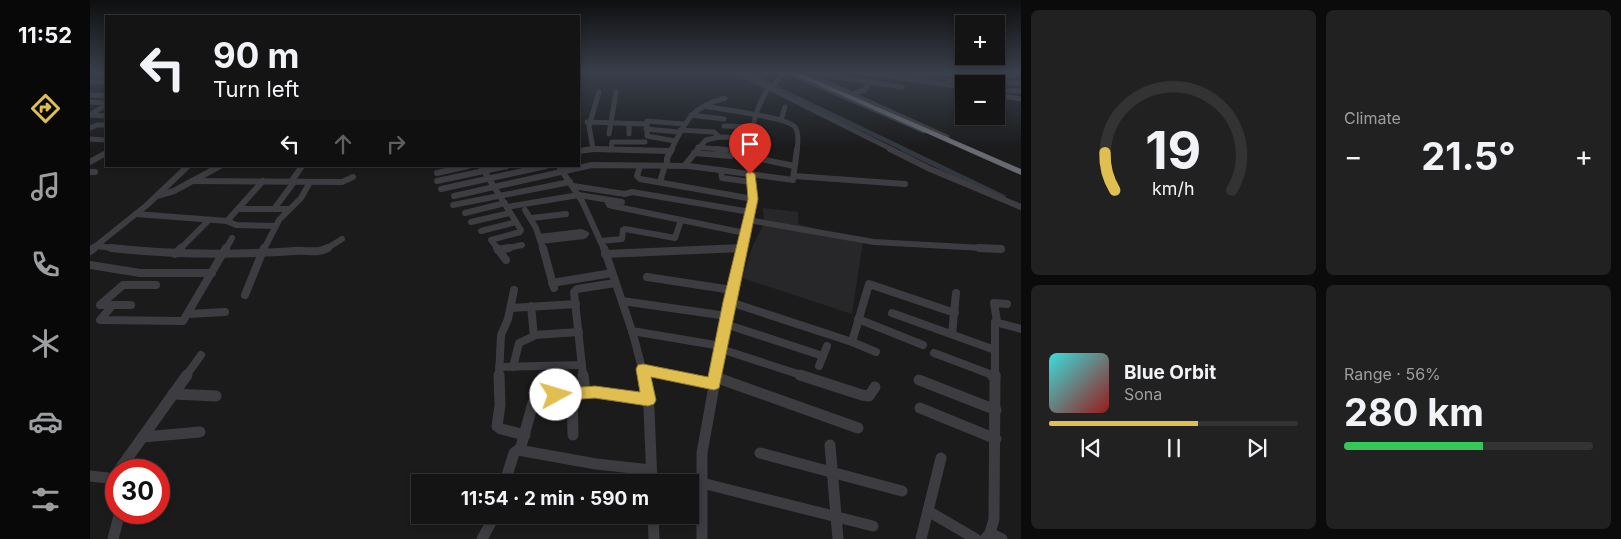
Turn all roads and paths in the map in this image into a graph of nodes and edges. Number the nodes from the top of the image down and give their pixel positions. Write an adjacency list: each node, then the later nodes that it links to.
1 (104, 98): 12 (street)
2 (596, 98): 23 (street)
3 (615, 98): 24 (street)
4 (725, 98): 15 (street)
5 (762, 98): 19 (street)
6 (792, 98): 92 (street)
7 (845, 98): 39 (street)
8 (854, 98): 26 (highway)
9 (857, 98): 26 (highway)
10 (861, 98): 39 (street)
11 (90, 102): 12 (street)
12 (97, 102): 13 (street)
13 (105, 104)
14 (105, 105): 17 (street)
15 (704, 106): 18 (street); 19 (street)
16 (785, 107): 22 (street)
17 (90, 115): 20 (street)
18 (691, 115): 21 (street); 34 (street)
19 (755, 115): 22 (street); 30 (street)
20 (105, 116)
21 (724, 119)
22 (781, 120): 57 (street)
23 (587, 122): 24 (street); 33 (street)
24 (610, 123): 25 (street); 35 (street)
25 (629, 124): 28 (street); 36 (street)
26 (915, 124): 39 (highway)
27 (105, 125): 31 (street)
28 (647, 126): 34 (street); 42 (street)
29 (724, 126): 30 (street)
30 (752, 127): 38 (street)
31 (90, 128)
32 (580, 129): 33 (street)
33 (587, 129): 44 (street)
34 (681, 129): 37 (street); 42 (street)
35 (609, 134)
36 (629, 134)
37 (719, 137): 38 (street); 47 (street)
38 (752, 138): 51 (street)
39 (946, 138): 66 (highway)
40 (90, 139): 41 (street)
41 (105, 140)
42 (675, 141): 49 (street)
43 (645, 142): 46 (street)
44 (593, 149): 45 (street); 46 (street)
45 (580, 150)
46 (611, 150): 49 (street)
47 (696, 150): 48 (street); 56 (street)
48 (733, 150)
49 (671, 151): 53 (street)
50 (105, 154): 52 (street)
51 (751, 157): 57 (street); 71 (street)
52 (90, 162)
53 (666, 165): 55 (street); 56 (street); 77 (street)
54 (580, 166): 55 (street)
55 (640, 166): 77 (street)
56 (685, 166): 71 (street)
57 (794, 166): 68 (street)
58 (187, 167): 86 (street)
59 (218, 167): 72 (street)
60 (301, 167): 75 (street)
61 (464, 167): 67 (street)
62 (499, 167): 65 (street)
63 (541, 167): 70 (street)
64 (561, 168): 78 (street); 80 (street)
65 (483, 169): 70 (street); 74 (street)
66 (1021, 170)
67 (437, 173)
68 (794, 176): 71 (street); 79 (street)
69 (353, 177): 76 (street)
70 (490, 178): 80 (street); 82 (street)
71 (751, 178): 87 (street)
72 (192, 181): 73 (street); 86 (street)
73 (263, 181): 75 (street); 94 (street)
74 (437, 181)
75 (293, 182): 76 (street); 95 (street)
76 (310, 182): 96 (street)
77 (660, 182): 81 (street)
78 (572, 184): 83 (street); 84 (street); 90 (street)
79 (905, 184)
80 (495, 186): 83 (street); 85 (street)
81 (691, 188): 87 (street); 90 (street)
82 (441, 189)
83 (500, 194): 91 (street); 93 (street)
84 (579, 195): 88 (street); 93 (street); 114 (street)
85 (454, 196)
86 (155, 197): 99 (street)
87 (753, 199): 101 (street)
88 (607, 200): 89 (street); 104 (street)
89 (622, 202)
90 (687, 202): 101 (street)
91 (453, 205)
92 (1021, 207)
93 (507, 208): 98 (street); 106 (street); 107 (street)
94 (240, 209): 95 (street); 105 (street)
95 (274, 209): 96 (street)
96 (289, 209): 108 (street)
97 (526, 210): 102 (street)
98 (465, 213)
99 (136, 214): 103 (street); 116 (street)
100 (566, 214): 102 (street)
101 (749, 216): 110 (street); 118 (street)
102 (532, 218): 113 (street)
103 (209, 220): 105 (street); 120 (street)
104 (681, 220): 110 (street); 114 (street)
105 (227, 221): 108 (street)
106 (471, 222)
107 (516, 222): 109 (street); 119 (street)
108 (276, 226): 122 (street)
109 (481, 231)
110 (745, 232): 117 (street)
111 (232, 238): 121 (street)
112 (342, 239): 122 (street)
113 (540, 239): 113 (street); 127 (street)
114 (600, 241): 123 (street)
115 (522, 245): 119 (street)
116 (93, 248): 120 (street)
117 (742, 248): 123 (street); 132 (street)
118 (1001, 249)
119 (498, 250): 124 (street)
120 (175, 254): 121 (street)
121 (224, 254): 122 (street); 126 (street)
122 (261, 254): 134 (street)
123 (605, 254): 127 (street)
124 (506, 260)
125 (90, 265): 126 (street)
126 (212, 273): 146 (street)
127 (612, 273): 129 (street)
128 (647, 277): 132 (street)
129 (615, 283): 135 (street); 137 (street)
130 (156, 285): 140 (street)
131 (514, 290): 142 (street)
132 (732, 290): 136 (street)
133 (956, 293): 145 (street)
134 (245, 295)
135 (622, 301): 148 (street); 151 (street)
136 (730, 302): 148 (street); 155 (street)
137 (576, 304): 141 (street); 152 (street)
138 (1007, 304): 149 (street)
139 (131, 305): 140 (street)
140 (112, 306): 146 (street)
141 (531, 306): 142 (street); 154 (street)
142 (511, 308): 166 (street)
143 (226, 312): 146 (street)
144 (892, 313): 153 (street)
145 (955, 313): 147 (street); 153 (street)
146 (189, 314)
147 (858, 319): 155 (street); 156 (street)
148 (726, 320): 158 (street); 163 (street)
149 (997, 321): 150 (street); 159 (street)
150 (1021, 329)
151 (632, 331): 158 (street); 168 (street)
152 (578, 332): 154 (street); 164 (street)
153 (952, 334): 159 (street)
154 (534, 335): 167 (street)
155 (852, 342): 160 (street)
156 (922, 345)
157 (828, 346): 163 (street)
158 (721, 348): 171 (street); 172 (street)
159 (995, 350): 169 (street)
160 (876, 352)
161 (934, 353): 169 (street)
162 (201, 354): 175 (street)
163 (823, 356): 165 (street)
164 (582, 365): 167 (street); 173 (street)
165 (819, 366)
166 (499, 367): 167 (street); 183 (street)
167 (513, 367)
168 (643, 369): 171 (street); 177 (street)
169 (995, 376): 179 (street)
170 (920, 380): 179 (street)
171 (715, 381): 180 (street); 197 (street)
172 (875, 387)
173 (584, 392): 174 (street); 177 (street)
174 (572, 393): 182 (street); 183 (street)
175 (173, 394): 176 (street); 184 (street)
176 (216, 396)
177 (648, 400): 191 (street)
178 (920, 408): 185 (street)
179 (996, 410): 185 (street)
180 (858, 428)
181 (200, 432): 184 (street)
182 (572, 435)
183 (525, 436): 187 (street)
184 (142, 437): 190 (street)
185 (996, 439): 205 (street)
186 (830, 445): 192 (street)
187 (520, 450): 191 (street); 193 (street)
188 (760, 453): 192 (street)
189 (940, 458): 199 (street)
190 (127, 459)
191 (651, 470): 194 (street)
192 (832, 471): 198 (street); 200 (street)
193 (507, 474)
194 (651, 474)
195 (90, 476): 196 (street)
196 (105, 476)
197 (702, 483): 200 (street); 209 (street)
198 (902, 491)
199 (928, 511): 211 (street); 212 (street)
200 (836, 516): 204 (street); 210 (street)
201 (117, 524): 206 (street)
202 (490, 524): 207 (street)
203 (653, 524): 208 (street)
204 (873, 526)
205 (988, 536): 213 (street)
206 (113, 539)
207 (482, 539)
208 (654, 539)
209 (702, 539)
210 (838, 539)
211 (921, 539)
212 (976, 539)
213 (1002, 539)

